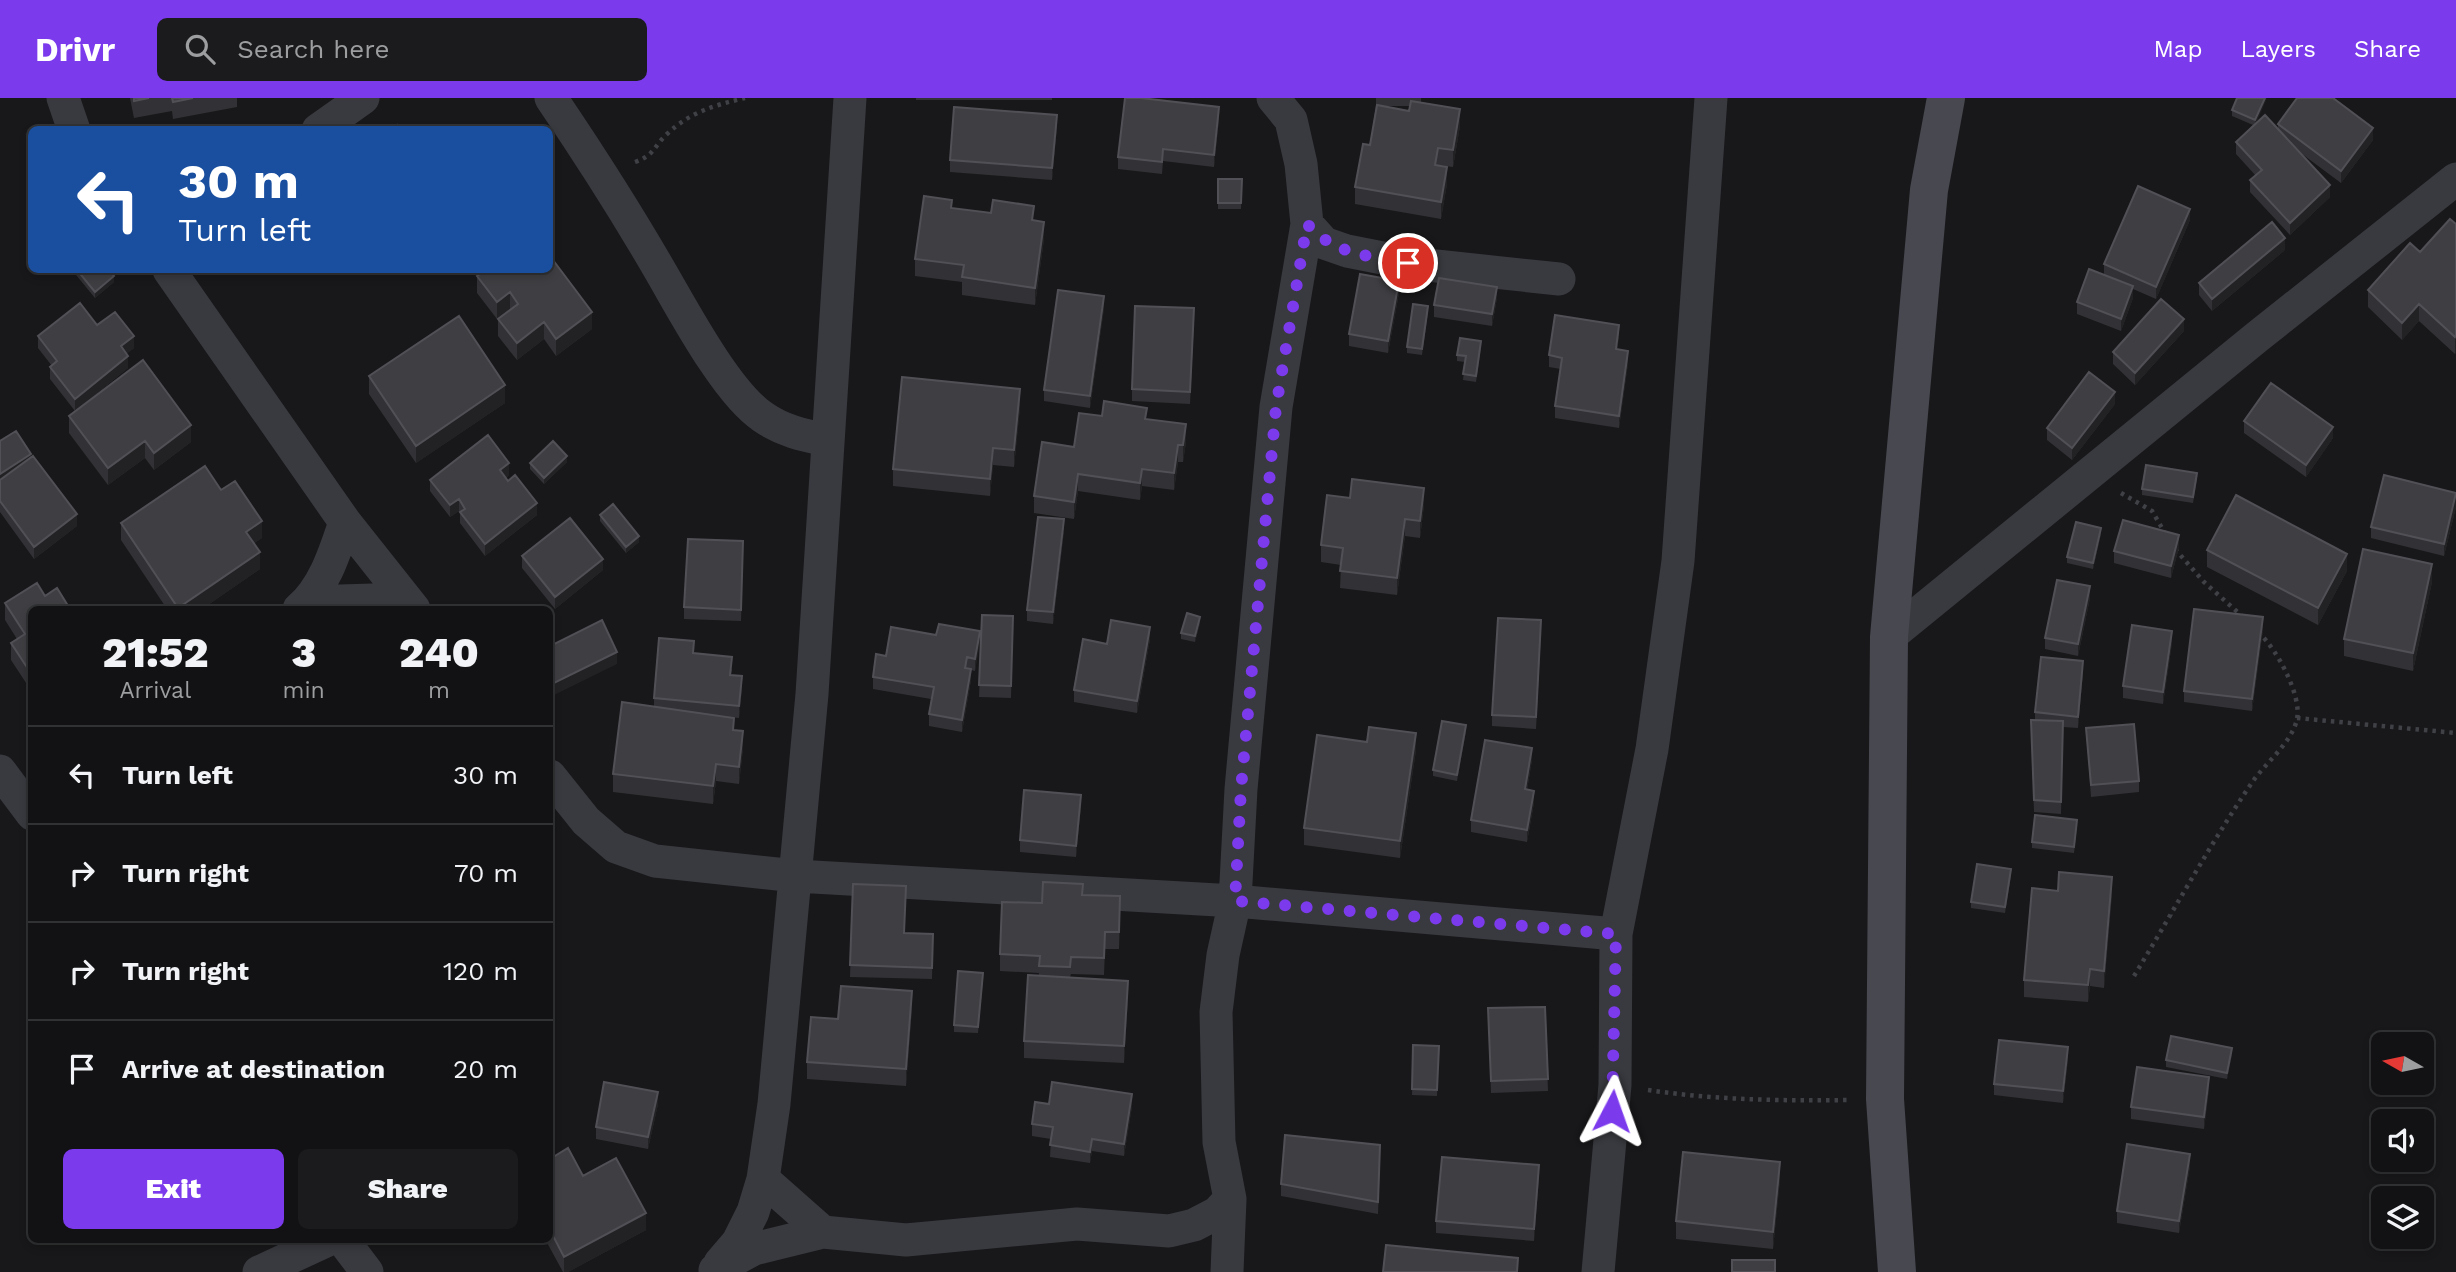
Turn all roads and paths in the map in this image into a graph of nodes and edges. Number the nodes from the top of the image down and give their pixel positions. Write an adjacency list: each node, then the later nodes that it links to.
1 (63, 98): 9 (street)
2 (363, 98): 10 (street)
3 (551, 98): 11 (street)
4 (745, 98): 11 (path)
5 (1711, 98): 29 (street)
6 (1946, 98): 21 (main road)
7 (852, 101): 16 (street)
8 (1287, 105): 13 (street)
9 (73, 126)
10 (324, 126)
11 (596, 171): 16 (street)
12 (2456, 179): 17 (street)
13 (1307, 224): 15 (street); 28 (street)
14 (172, 273): 18 (street)
15 (1559, 279)
16 (827, 440): 27 (street)
17 (2090, 476): 21 (street); 22 (path)
18 (345, 522): 19 (street); 20 (street)
19 (410, 604): 20 (street)
20 (303, 606)
21 (1889, 637): 32 (main road)
22 (2297, 718): 23 (path); 30 (path)
23 (2456, 733)
24 (12, 773): 26 (street)
25 (553, 780): 27 (street)
26 (28, 806)
27 (796, 876): 28 (street); 33 (street)
28 (1235, 901): 29 (street); 34 (street)
29 (1616, 934): 31 (street)
30 (2134, 976)
31 (1615, 1085): 32 (path); 42 (street)
32 (1885, 1099): 43 (main road)
33 (763, 1179): 35 (street); 38 (street)
34 (1230, 1199): 35 (street); 41 (street)
35 (823, 1232): 38 (street)
36 (321, 1243): 39 (street)
37 (345, 1243): 40 (street)
38 (714, 1271)
39 (259, 1272)
40 (367, 1272)
41 (1227, 1272)
42 (1598, 1272)
43 (1897, 1272)

